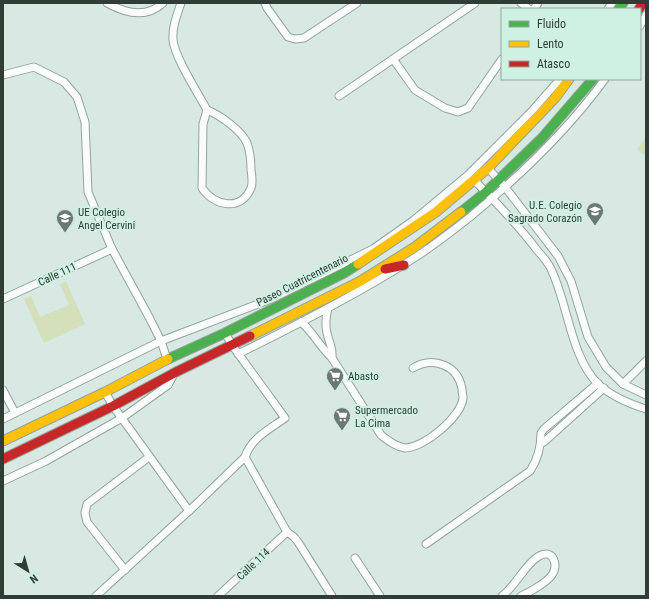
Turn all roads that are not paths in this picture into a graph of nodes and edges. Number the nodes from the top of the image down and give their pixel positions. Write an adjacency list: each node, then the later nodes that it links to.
1 (107, 3): 2 (street)
2 (163, 3)
3 (181, 3): 17 (street)
4 (265, 3): 5 (street)
5 (357, 3)
6 (475, 3): 9 (street)
7 (646, 15): 8 (street)
8 (641, 24)
9 (393, 59): 10 (street); 16 (street)
10 (501, 60)
11 (3, 76): 27 (street)
12 (559, 80): 18 (street, Paseo Cuatricentenario)
13 (569, 80): 19 (street, Paseo Cuatricentenario)
14 (592, 80): 22 (street)
15 (604, 80): 22 (street)
16 (339, 96)
17 (207, 110): 17 (street)
18 (497, 147): 19 (street); 23 (street, Paseo Cuatricentenario)
19 (509, 147): 20 (street, Paseo Cuatricentenario)
20 (488, 168): 21 (street, Paseo Cuatricentenario); 22 (street)
21 (474, 180): 23 (street, Paseo Cuatricentenario); 24 (street)
22 (502, 183): 24 (street); 42 (street)
23 (453, 193): 25 (street, Paseo Cuatricentenario); 26 (street, Paseo Cuatricentenario)
24 (489, 195): 28 (street); 29 (street); 43 (street)
25 (373, 248): 26 (street); 34 (street, Paseo Cuatricentenario)
26 (385, 248): 33 (street, Paseo Cuatricentenario)
27 (112, 249): 30 (street, Calle 111); 34 (street)
28 (404, 265): 29 (street); 31 (street)
29 (379, 270): 35 (street)
30 (3, 299)
31 (328, 308): 32 (street); 37 (street)
32 (301, 322): 36 (street); 37 (street)
33 (225, 332): 35 (street); 38 (street, Paseo Cuatricentenario)
34 (160, 342): 38 (street); 49 (street, Paseo Cuatricentenario)
35 (232, 345): 36 (street); 41 (street)
36 (238, 354): 54 (street)
37 (332, 358): 40 (street)
38 (167, 359): 45 (street, Paseo Cuatricentenario)
39 (646, 361): 42 (street)
40 (413, 368)
41 (176, 372): 47 (street); 50 (street)
42 (623, 384): 46 (street)
43 (601, 386): 48 (street); 59 (street)
44 (3, 390): 49 (street)
45 (105, 392): 47 (street); 52 (street, Paseo Cuatricentenario)
46 (646, 395)
47 (113, 406): 50 (street); 55 (street)
48 (646, 409)
49 (15, 413): 51 (street, Paseo Cuatricentenario)
50 (122, 418): 53 (street); 56 (street)
51 (3, 419)
52 (3, 441)
53 (149, 457): 57 (street); 61 (street)
54 (245, 457): 57 (street); 58 (street)
55 (3, 459)
56 (3, 481)
57 (189, 511): 61 (street)
58 (287, 532): 62 (street, Calle 114); 64 (street)
59 (426, 544)
60 (355, 558): 65 (street)
61 (125, 570): 63 (street)
62 (222, 595)
63 (96, 596)
64 (332, 596)
65 (380, 596)
66 (502, 596): 67 (street)
67 (522, 596)

